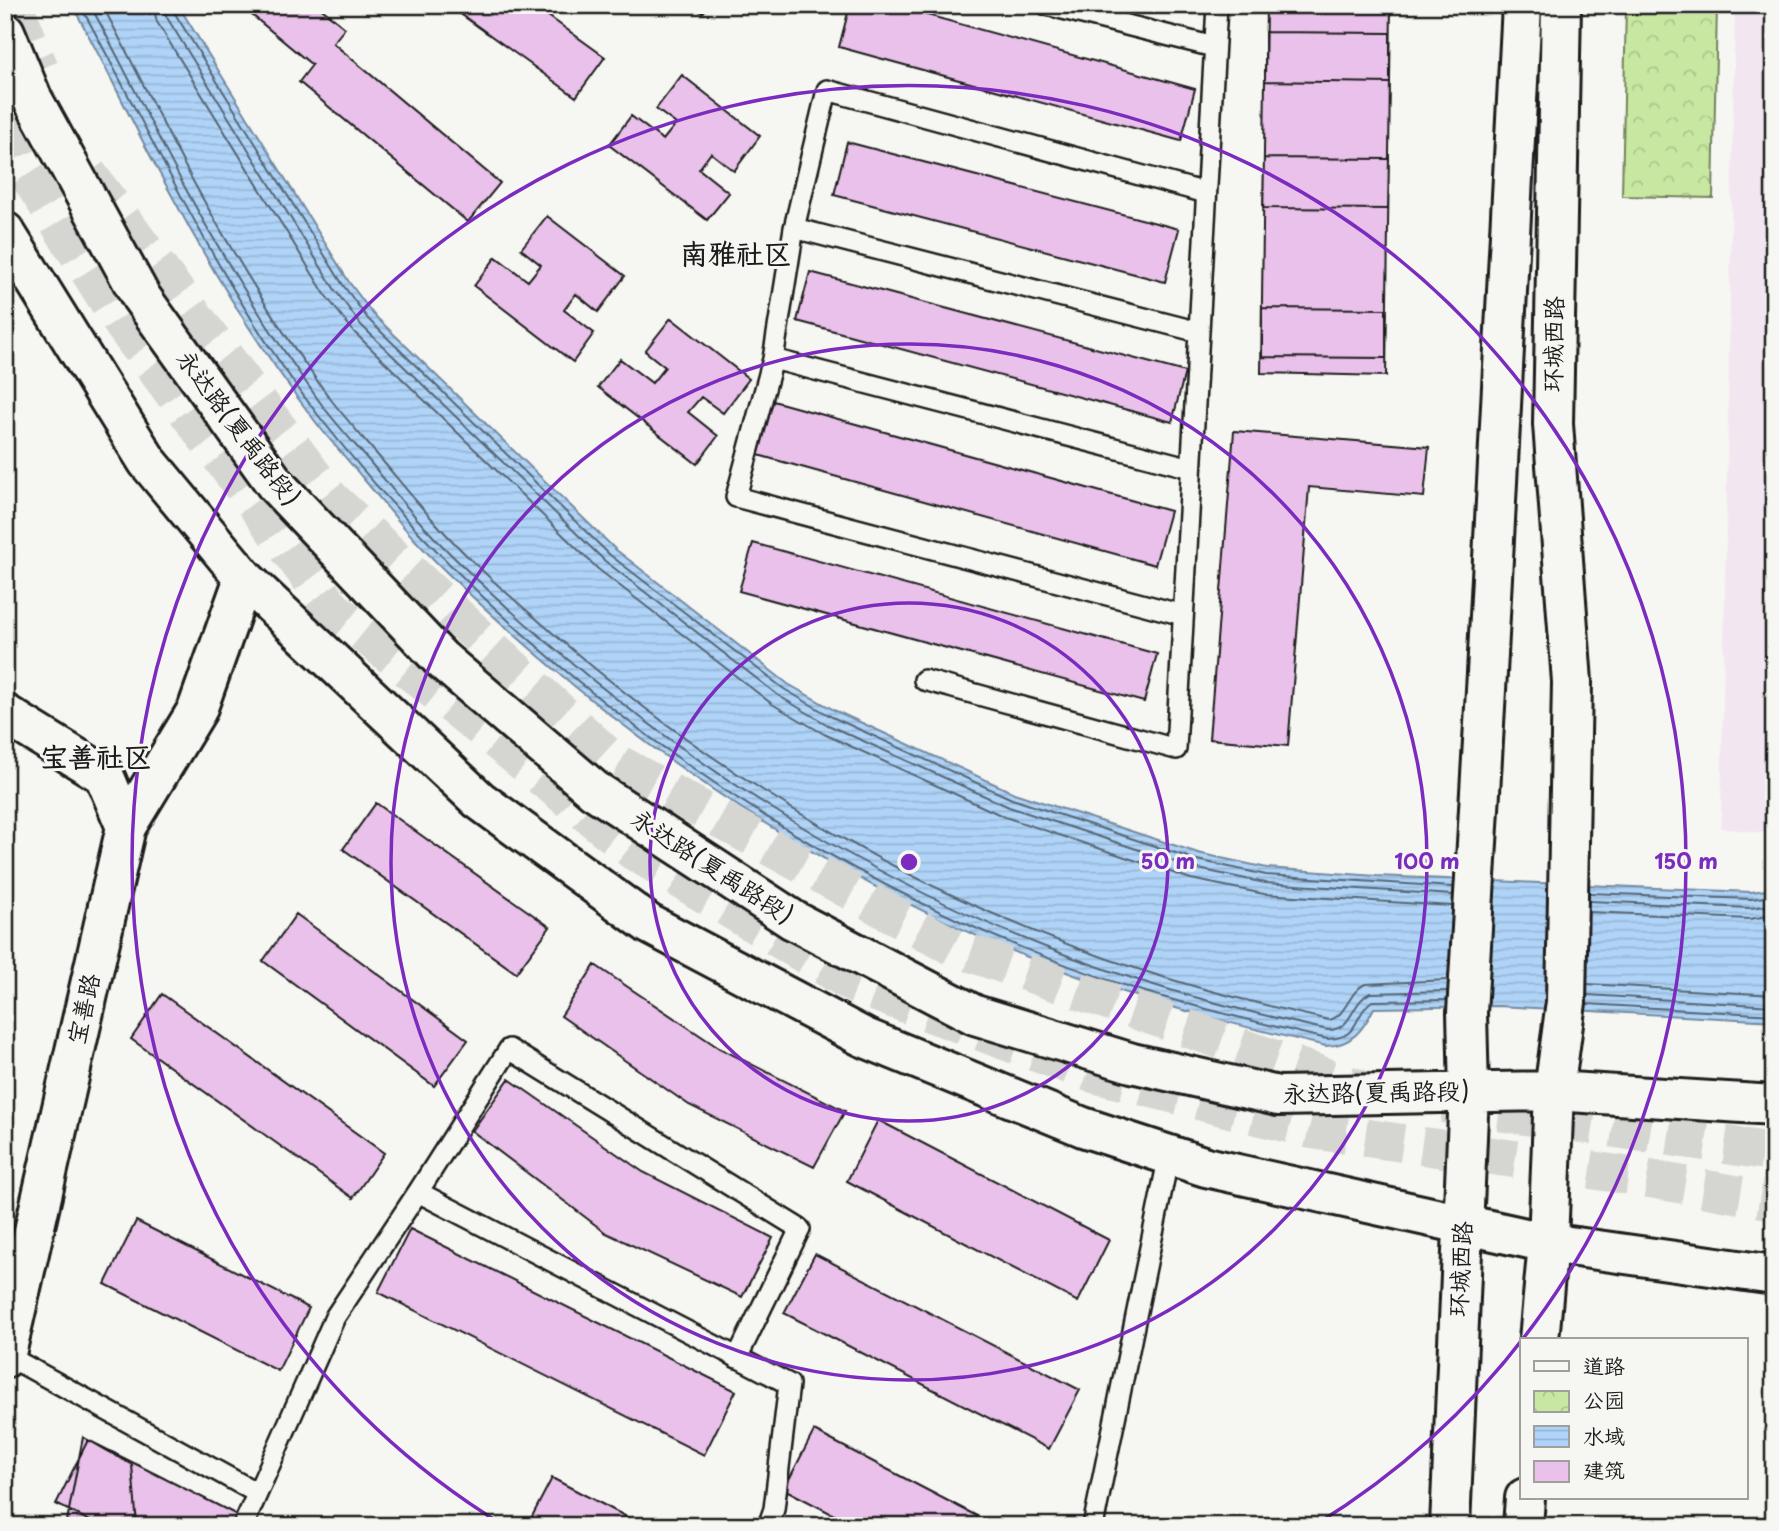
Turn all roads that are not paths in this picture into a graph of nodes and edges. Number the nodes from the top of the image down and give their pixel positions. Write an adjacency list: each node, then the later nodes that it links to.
1 (1047, 5): 6 (lane)
2 (1217, 5): 6 (lane)
3 (1522, 5): 19 (main road, 环城西路)
4 (1561, 5): 18 (main road, 环城西路)
5 (5, 32): 19 (main road, 永达路(夏禹路段))
6 (1214, 47): 7 (lane)
7 (1206, 193): 8 (lane); 10 (lane)
8 (793, 228): 10 (lane); 11 (lane)
9 (5, 232): 13 (main road)
10 (1199, 332): 12 (lane)
11 (773, 359): 12 (lane); 14 (lane)
12 (1191, 468): 14 (lane)
13 (244, 578): 17 (main road, 宝善路); 21 (main road)
14 (1183, 615): 15 (lane)
15 (924, 680)
16 (5, 714): 17 (main road)
17 (125, 827): 27 (main road, 宝善路)
18 (1554, 1091): 19 (main road, 永达路(夏禹路段)); 20 (main road, 永达路(夏禹路段)); 24 (main road)
19 (1469, 1092): 23 (main road, 环城西路)
20 (1774, 1105)
21 (1169, 1154): 23 (main road); 33 (lane)
22 (418, 1192): 28 (lane); 28 (lane); 29 (lane)
23 (1464, 1225): 24 (main road); 34 (main road, 环城西路)
24 (1548, 1243): 25 (main road); 26 (main road)
25 (1774, 1275)
26 (1539, 1338)
27 (6, 1357): 29 (lane)
28 (737, 1358): 32 (lane)
29 (257, 1493): 31 (lane)
30 (1525, 1500): 35 (main road)
31 (243, 1526)
32 (768, 1526)
33 (1093, 1526)
34 (1450, 1526)
35 (1523, 1526)

